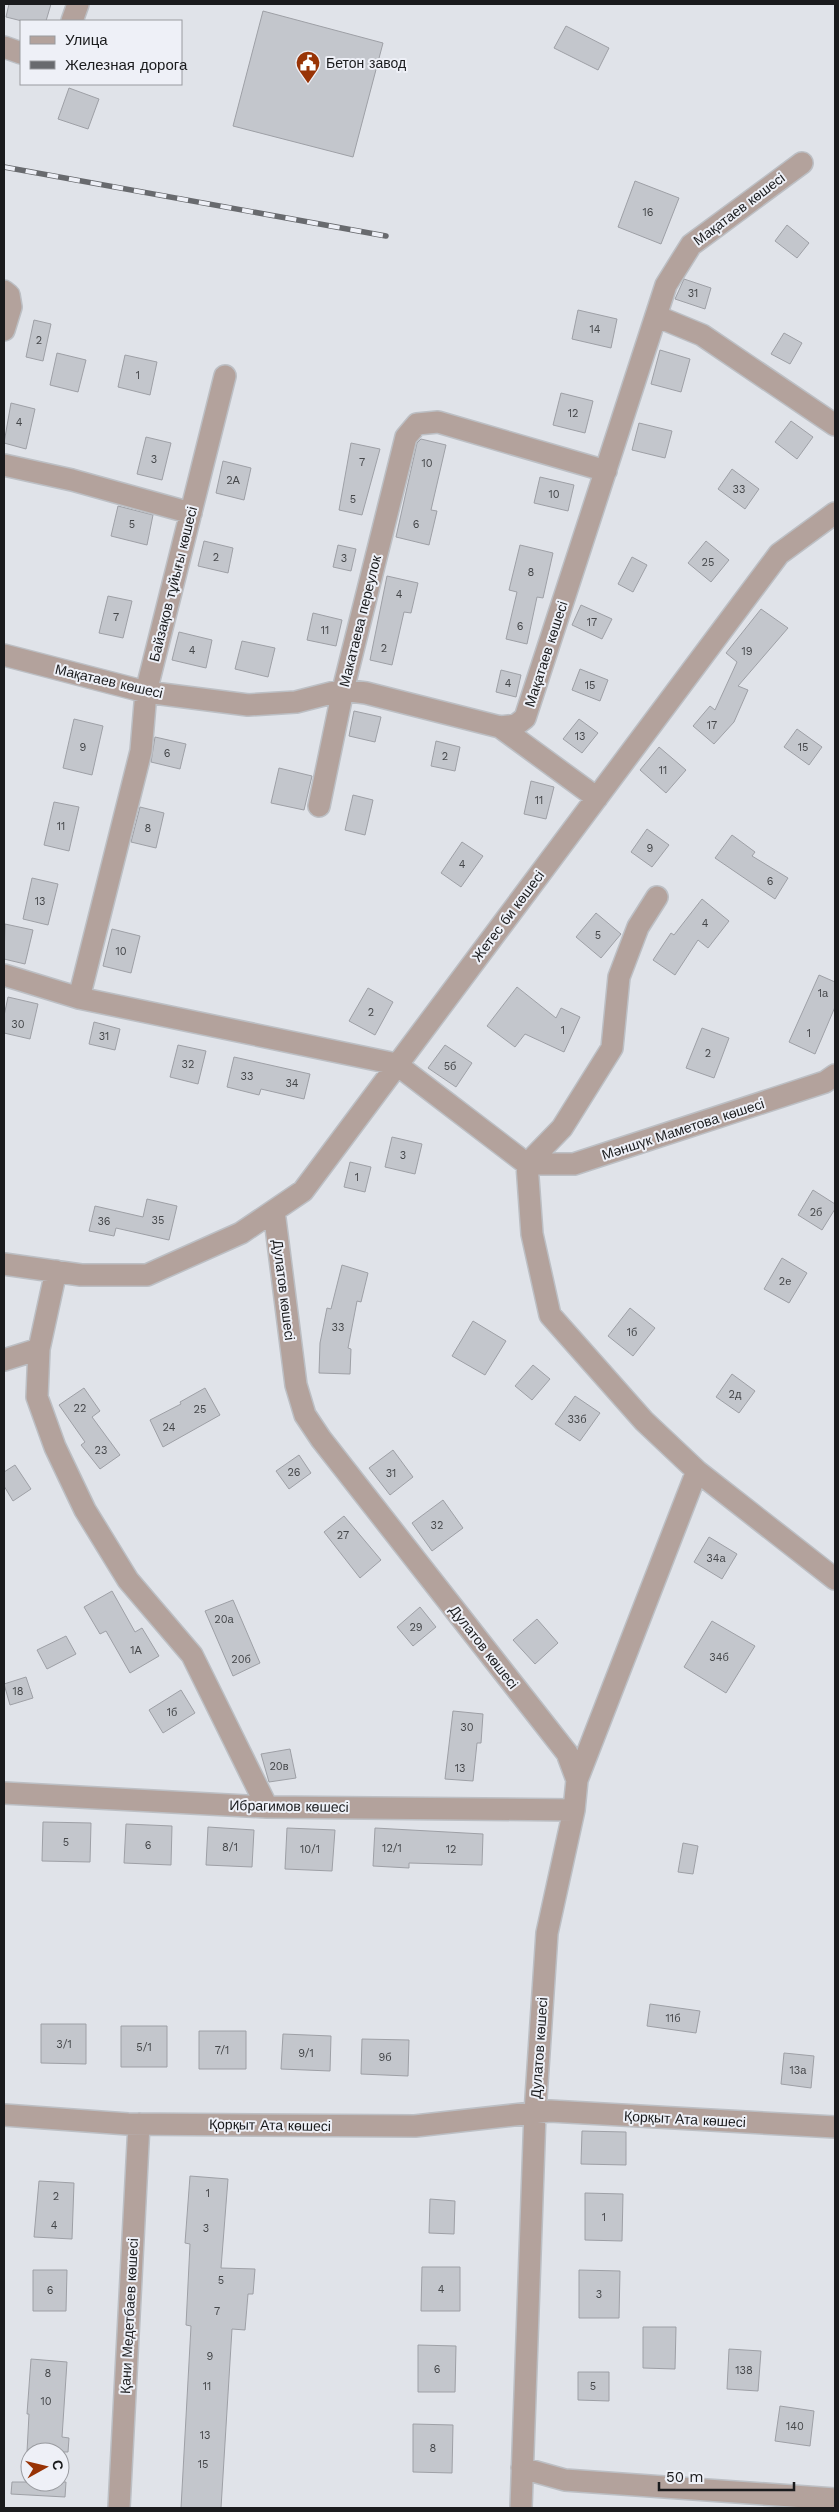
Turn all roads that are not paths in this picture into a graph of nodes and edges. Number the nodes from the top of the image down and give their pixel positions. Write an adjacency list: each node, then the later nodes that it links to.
1 (78, 4): 2 (street)
2 (72, 20)
3 (4, 47): 4 (street)
4 (20, 53)
5 (802, 163): 7 (street, Мақатаев көшесі)
6 (7, 293): 8 (street)
7 (656, 316): 10 (street); 12 (street, Мақатаев көшесі)
8 (4, 330)
9 (225, 376): 13 (street, Байзақов тұйығы көшесі)
10 (835, 425)
11 (4, 464): 13 (street)
12 (606, 471): 16 (street, Макатаева переулок); 18 (street, Мақатаев көшесі)
13 (191, 513): 17 (street, Байзақов тұйығы көшесі)
14 (835, 513): 19 (street, Жетес би көшесі)
15 (4, 655): 17 (street, Мақатаев көшесі)
16 (343, 690): 17 (street, Мақатаев көшесі); 18 (street, Мақатаев көшесі); 20 (street, Макатаева переулок)
17 (146, 692): 23 (street, Байзақов тұйығы көшесі)
18 (500, 727): 19 (street)
19 (596, 798): 24 (street, Жетес би көшесі)
20 (319, 806)
21 (657, 897): 26 (street)
22 (4, 975): 23 (street)
23 (79, 998): 24 (street)
24 (396, 1064): 26 (street); 27 (street, Жетес би көшесі)
25 (835, 1075): 26 (street, Мәншүк Маметова көшесі)
26 (527, 1164): 32 (street)
27 (274, 1211): 29 (street, Жетес би көшесі); 34 (street, Дулатов көшесі)
28 (4, 1264): 29 (street)
29 (56, 1271): 30 (street)
30 (39, 1349): 31 (street); 36 (street)
31 (4, 1360)
32 (697, 1471): 33 (street); 34 (street)
33 (835, 1579)
34 (577, 1780): 37 (street, Дулатов көшесі)
35 (4, 1794): 36 (street, Ибрагимов көшесі)
36 (267, 1807): 37 (street, Ибрагимов көшесі)
37 (574, 1810): 38 (street, Дулатов көшесі)
38 (535, 2113): 40 (street, Қорқыт Ата көшесі); 41 (street, Қорқыт Ата көшесі); 42 (street)
39 (4, 2115): 40 (street, Қорқыт Ата көшесі)
40 (139, 2124): 44 (street, Қани Медетбаев көшесі)
41 (835, 2127)
42 (522, 2468): 43 (street); 45 (street)
43 (835, 2499)
44 (119, 2508)
45 (521, 2508)

